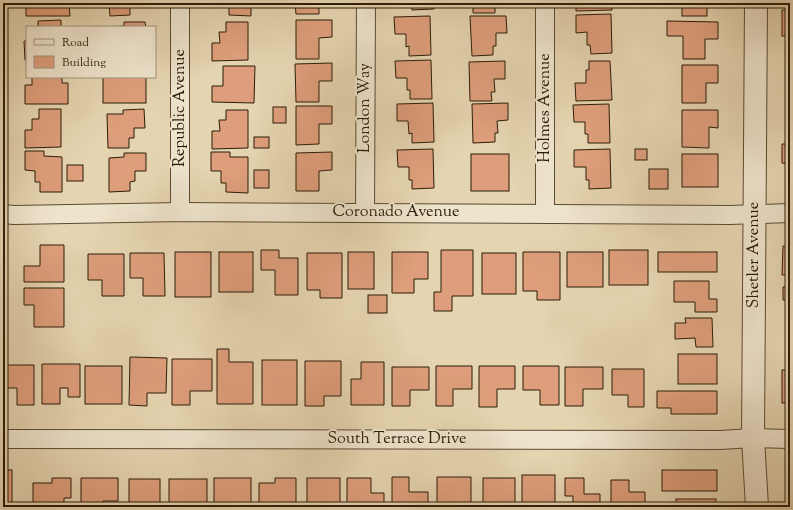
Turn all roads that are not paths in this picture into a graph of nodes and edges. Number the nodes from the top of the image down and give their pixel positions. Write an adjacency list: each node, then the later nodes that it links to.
1 (180, 3): 5 (street, Republic Avenue)
2 (366, 3): 6 (street, London Way)
3 (545, 3): 7 (street, Holmes Avenue)
4 (756, 3): 8 (street, Shetler Avenue)
5 (180, 212): 6 (street, Coronado Avenue); 10 (street, Coronado Avenue)
6 (365, 212): 7 (street, Coronado Avenue)
7 (545, 212): 8 (street, Coronado Avenue)
8 (754, 213): 9 (street, Coronado Avenue); 11 (street, Shetler Avenue)
9 (790, 213)
10 (3, 214)
11 (753, 438): 12 (street, South Terrace Drive); 13 (street, South Terrace Drive); 14 (street, Shetler Avenue)
12 (3, 439)
13 (790, 439)
14 (757, 507)

